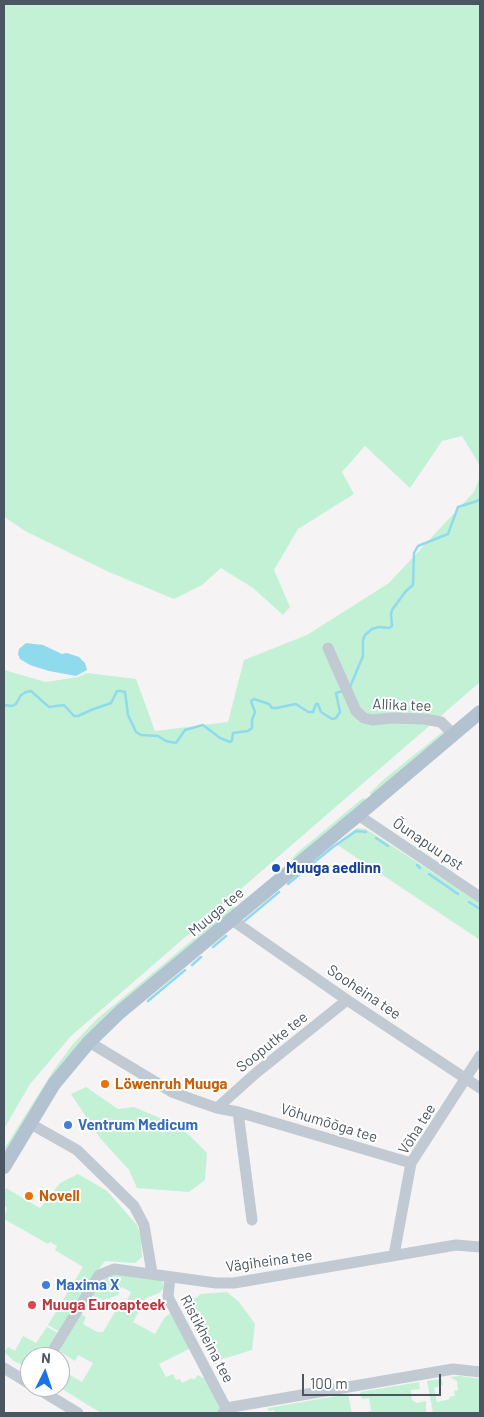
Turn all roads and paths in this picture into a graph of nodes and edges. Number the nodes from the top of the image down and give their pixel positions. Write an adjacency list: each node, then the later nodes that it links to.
1 (328, 648): 3 (street, Allika tee)
2 (480, 712): 3 (main road, Muuga tee)
3 (453, 734): 4 (main road, Muuga tee)
4 (358, 816): 5 (street, Õunapuu pst); 6 (main road, Muuga tee)
5 (478, 892)
6 (232, 920): 7 (street, Sooheina tee); 8 (main road, Muuga tee)
7 (347, 1000): 10 (street, Sooheina tee); 12 (street, Sooputke tee)
8 (88, 1042): 12 (street, Võhumõõga tee); 14 (main road, Muuga tee)
9 (480, 1056): 10 (street, Võha tee)
10 (466, 1078): 11 (street, Sooheina tee); 15 (street, Võha tee)
11 (480, 1088)
12 (217, 1108): 13 (street, Võhumõõga tee)
13 (238, 1112): 15 (street, Võhumõõga tee); 17 (street)
14 (30, 1123): 16 (main road, Muuga tee); 20 (street)
15 (411, 1164): 19 (street, Võha tee)
16 (4, 1167)
17 (252, 1220)
18 (480, 1247): 19 (street, Vägiheina tee)
19 (394, 1255): 21 (street, Vägiheina tee)
20 (152, 1273): 21 (street, Vägiheina tee); 22 (street, Vägiheina tee)
21 (170, 1277): 27 (street, Ristikheina tee)
22 (55, 1347)
23 (4, 1368): 25 (street)
24 (480, 1372): 27 (street)
25 (20, 1378)
26 (52, 1397): 28 (street)
27 (225, 1411)
28 (78, 1413)

